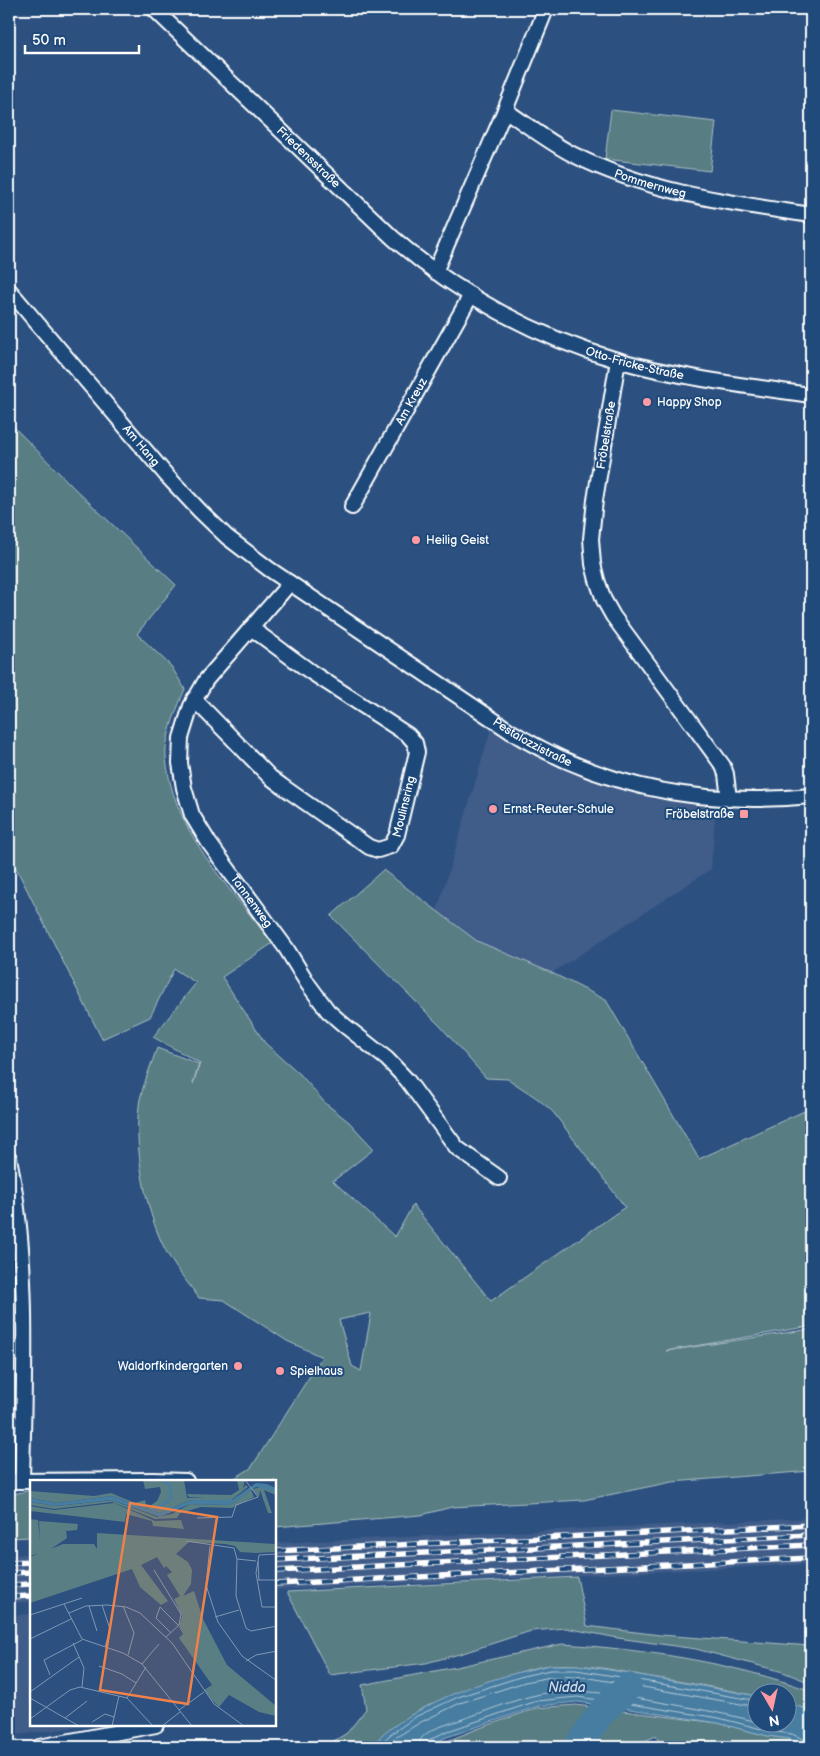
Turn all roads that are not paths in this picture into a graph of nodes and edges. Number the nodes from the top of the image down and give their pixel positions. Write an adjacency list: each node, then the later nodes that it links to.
1 (154, 9): 5 (street, Friedensstraße)
2 (546, 9): 3 (street)
3 (505, 110): 4 (street, Pommernweg); 5 (street)
4 (811, 215)
5 (435, 272): 7 (street, Friedensstraße)
6 (9, 290): 11 (street, Am Hang)
7 (471, 295): 8 (street, Otto-Fricke-Straße); 10 (street, Am Kreuz)
8 (618, 360): 9 (street, Otto-Fricke-Straße); 15 (street, Fröbelstraße)
9 (811, 395)
10 (352, 507)
11 (290, 583): 12 (street, Tannenweg); 15 (street, Pestalozzistraße)
12 (251, 628): 13 (street, Tannenweg); 13 (street, Moulinsring)
13 (194, 699): 17 (street, Tannenweg)
14 (811, 796): 15 (street, Pestalozzistraße)
15 (728, 799)
16 (9, 1158): 18 (street)
17 (499, 1178)
18 (16, 1481): 19 (street)
19 (30, 1481)
20 (151, 1726): 21 (street)
21 (39, 1747)

